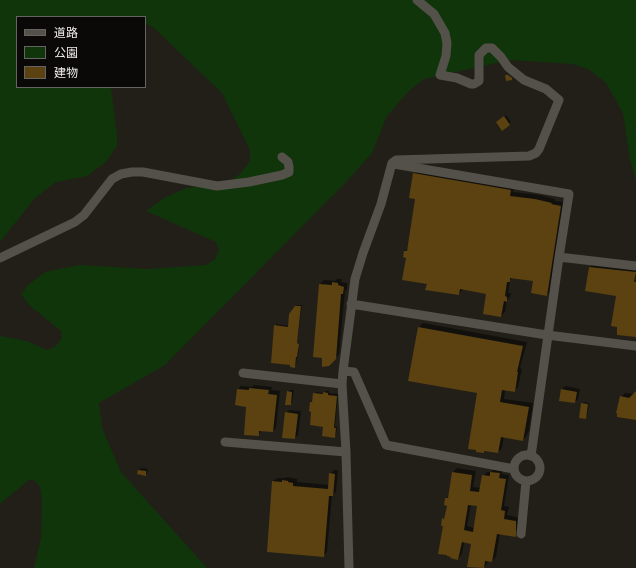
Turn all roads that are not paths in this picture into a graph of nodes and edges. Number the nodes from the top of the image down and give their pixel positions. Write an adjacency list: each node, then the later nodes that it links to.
1 (417, 0): 3 (street)
2 (282, 157): 5 (street)
3 (392, 163): 4 (street); 7 (street)
4 (559, 257): 6 (street); 8 (street)
5 (0, 258)
6 (636, 266)
7 (351, 304): 8 (street); 10 (street)
8 (547, 335): 9 (street); 15 (street)
9 (636, 346)
10 (343, 371): 12 (street); 16 (street)
11 (243, 373): 12 (street)
12 (342, 384): 14 (street)
13 (225, 442): 14 (street)
14 (346, 452): 19 (street)
15 (531, 456): 16 (street); 17 (street)
16 (514, 469): 17 (street)
17 (526, 481): 18 (street)
18 (521, 534)
19 (349, 568)

